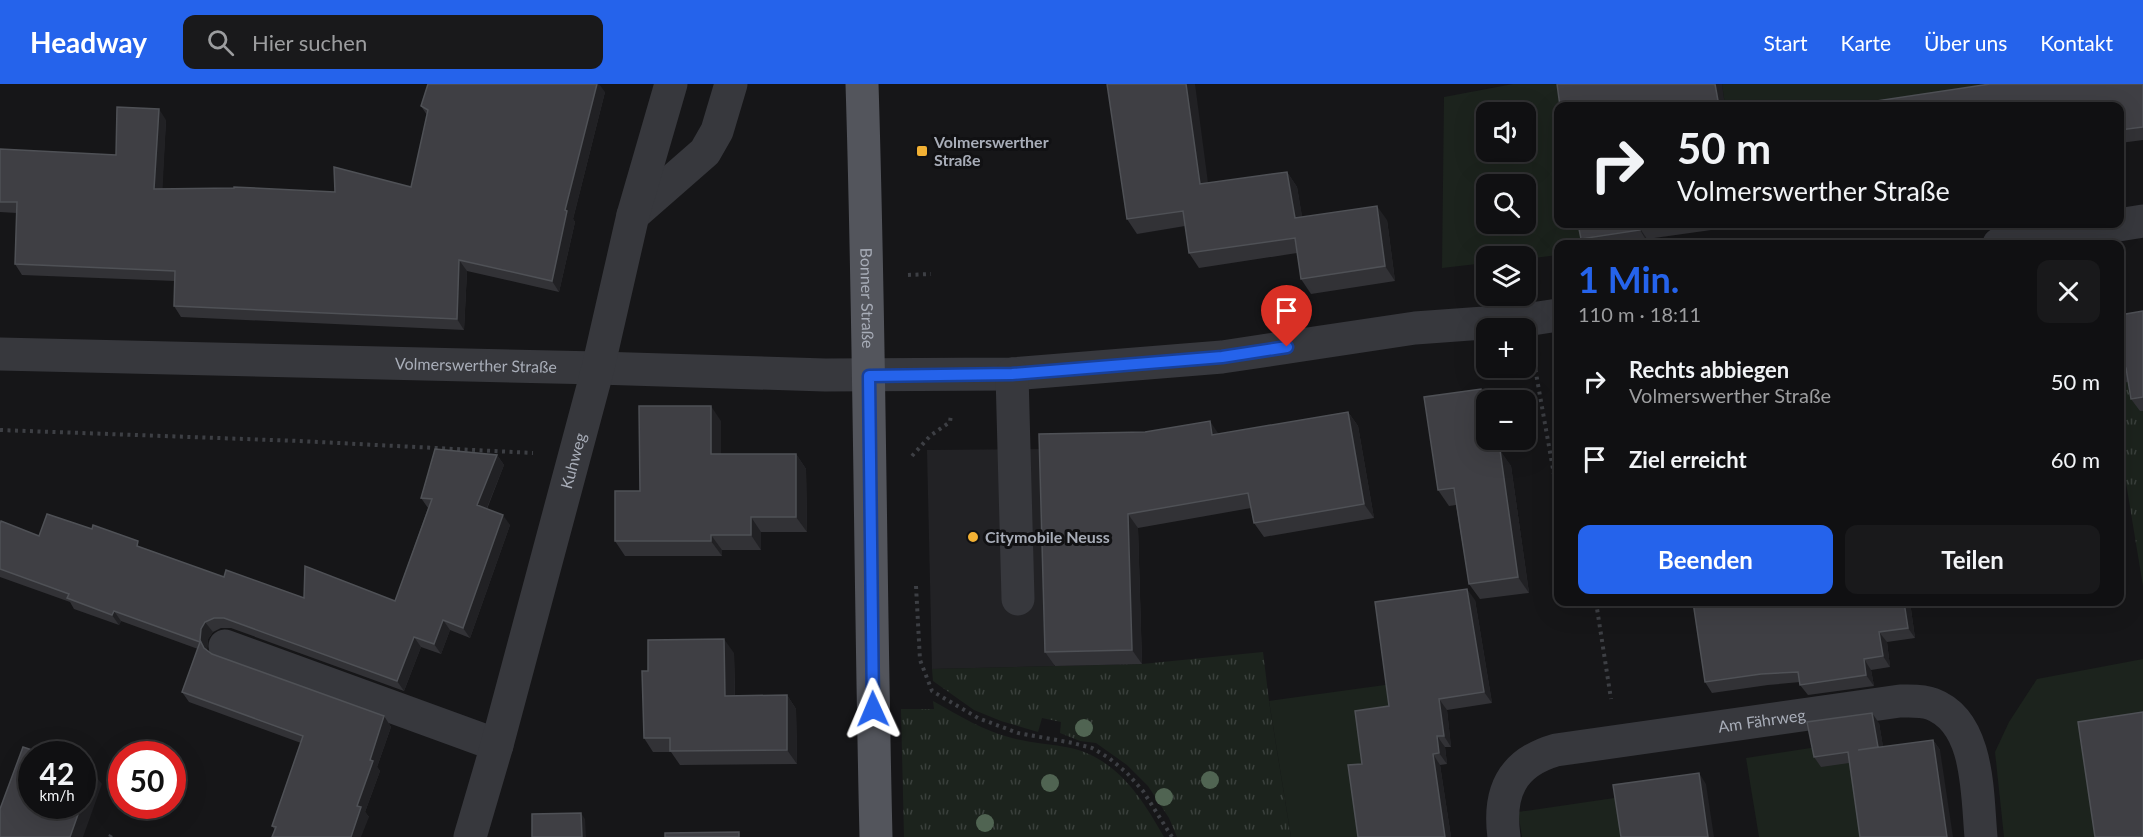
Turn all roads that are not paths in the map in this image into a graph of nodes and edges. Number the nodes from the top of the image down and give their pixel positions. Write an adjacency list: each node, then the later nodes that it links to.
1 (671, 84): 4 (street, Kuhweg)
2 (730, 84): 4 (street)
3 (862, 84): 13 (main road, Bonner Straße)
4 (633, 215): 11 (street, Kuhweg)
5 (2143, 221): 6 (street)
6 (2124, 224)
7 (2099, 228): 8 (street)
8 (2024, 240)
9 (1554, 316): 12 (street, Volmerswerther Straße)
10 (0, 354): 11 (street, Volmerswerther Straße)
11 (598, 368): 13 (street, Volmerswerther Straße); 16 (street, Kuhweg)
12 (1012, 374): 13 (street, Volmerswerther Straße); 14 (street)
13 (869, 376): 18 (main road, Bonner Straße)
14 (1018, 599)
15 (225, 646): 16 (street)
16 (497, 746): 17 (street, Kuhweg)
17 (470, 837)
18 (876, 837)
19 (1503, 837): 20 (street, Am Fährweg)
20 (1982, 837)

